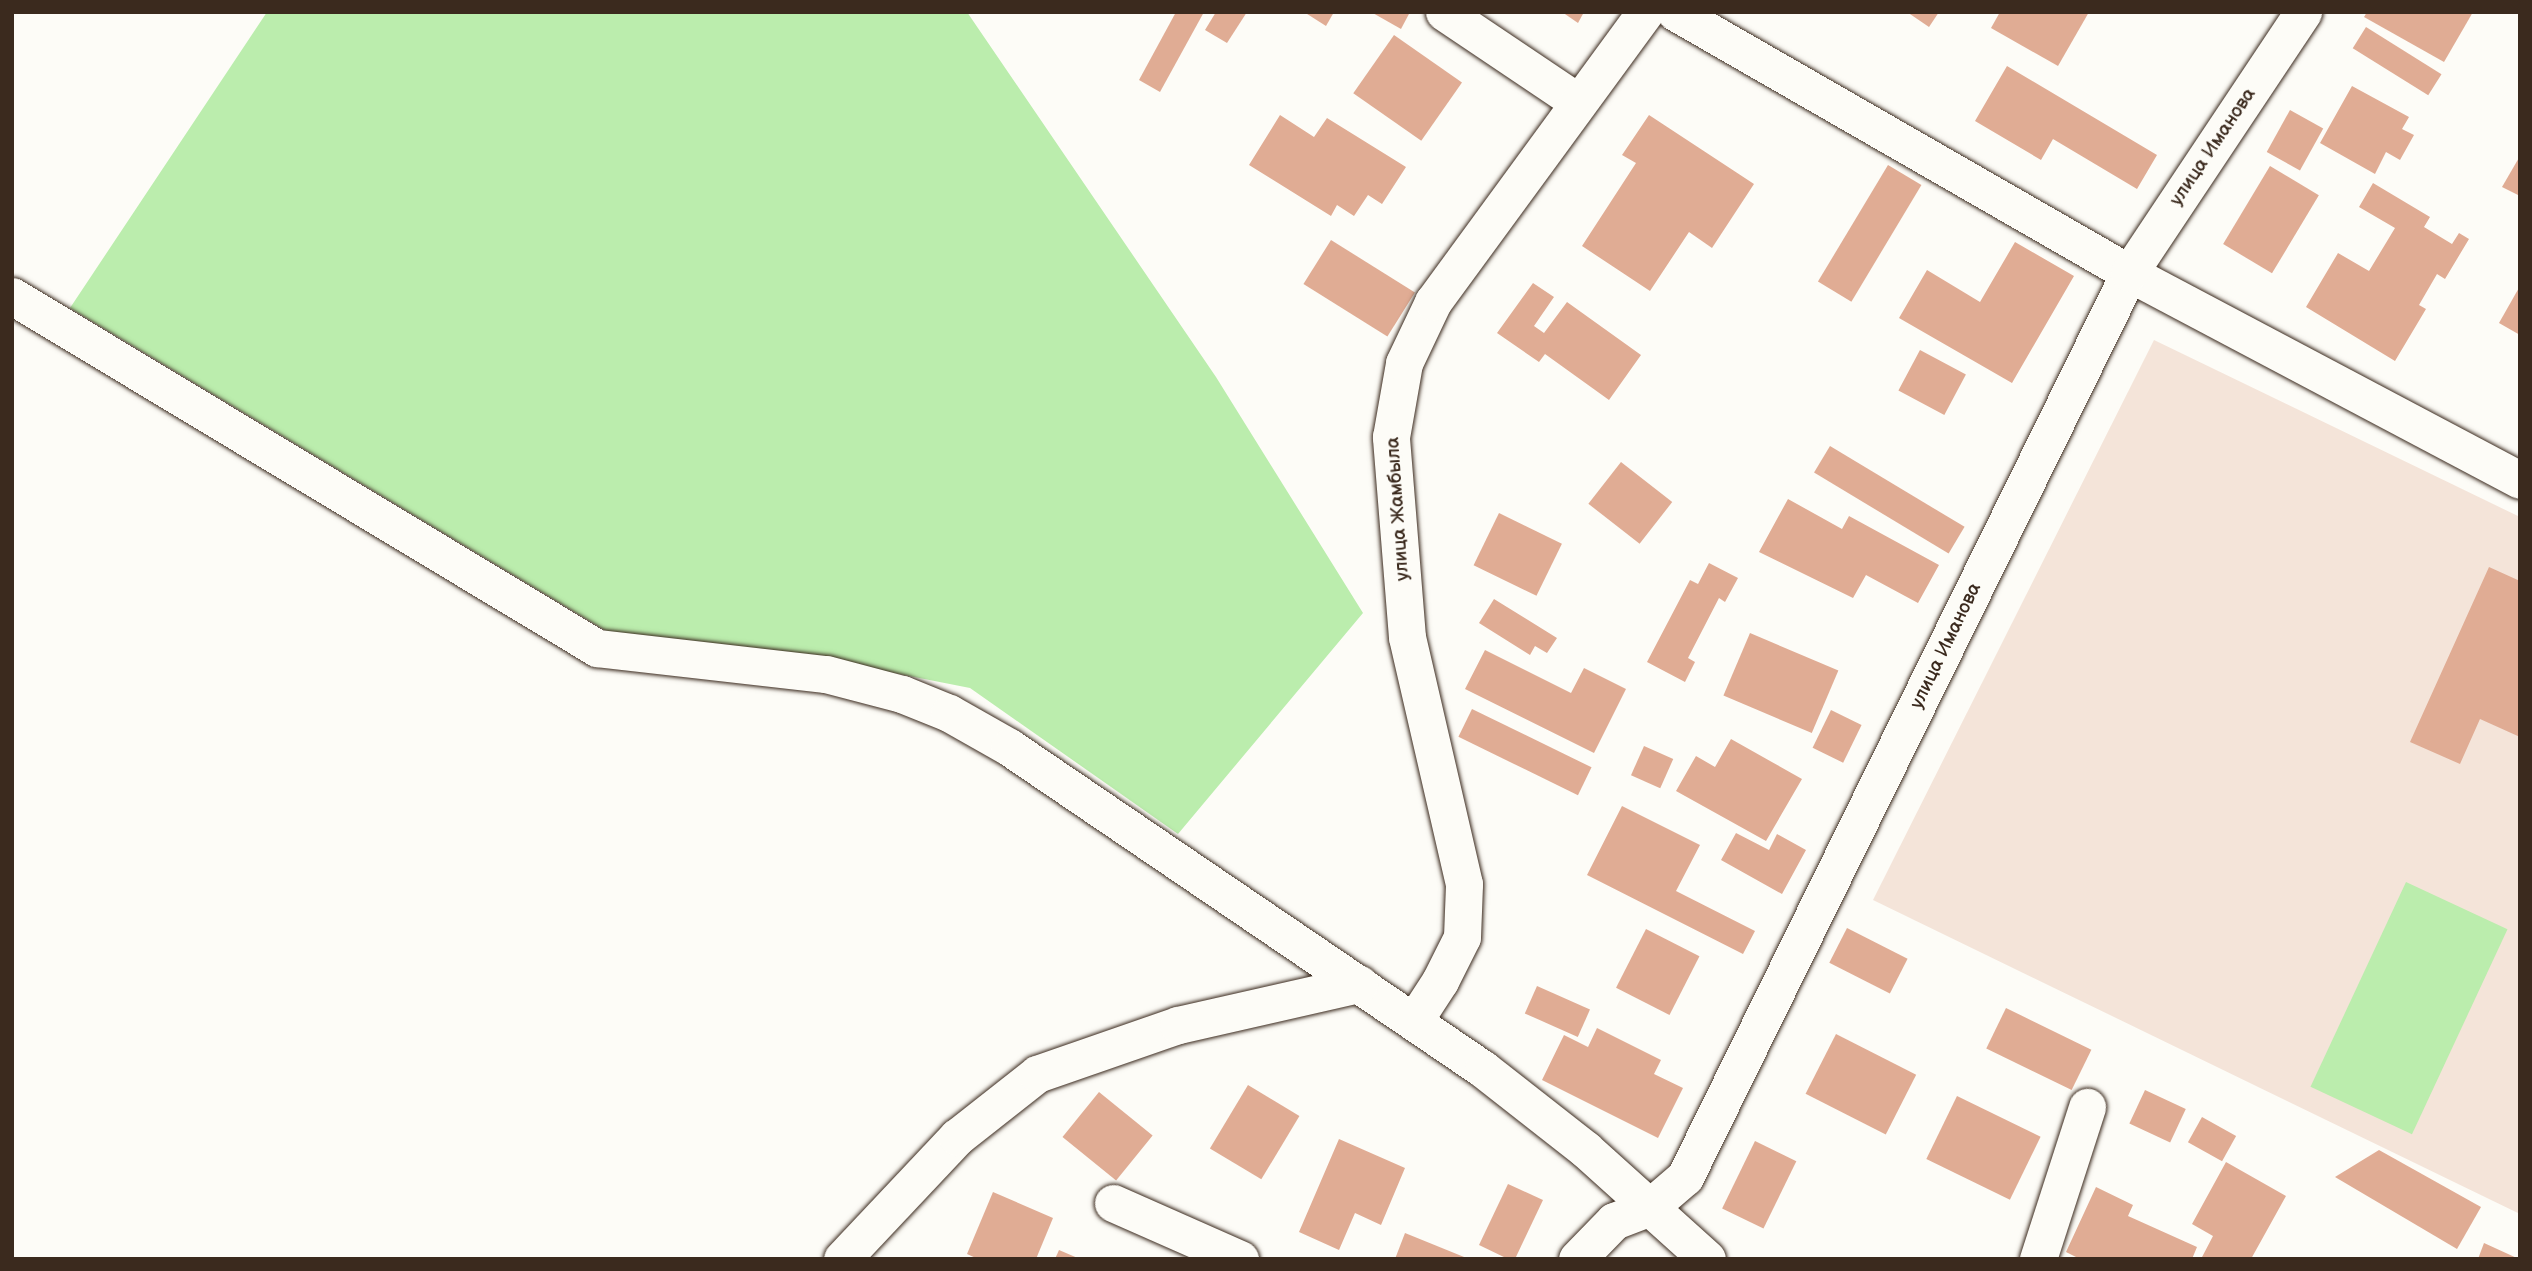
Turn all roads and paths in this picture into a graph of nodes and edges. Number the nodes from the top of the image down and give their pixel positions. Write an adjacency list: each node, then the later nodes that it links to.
1 (1444, 12): 5 (street)
2 (1645, 12): 5 (street, улица Жамбыла)
3 (1675, 12): 6 (street)
4 (2302, 12): 6 (street, улица Иманова)
5 (1578, 102): 10 (street, улица Жамбыла)
6 (2129, 273): 8 (street); 13 (street, улица Иманова)
7 (12, 296): 9 (street)
8 (2520, 480)
9 (1359, 984): 10 (street); 14 (street)
10 (1414, 1021): 13 (street)
11 (2087, 1107): 18 (street)
12 (1113, 1203): 15 (street)
13 (1650, 1207): 16 (street, улица Иманова); 17 (street)
14 (842, 1259)
15 (1240, 1259)
16 (1577, 1259)
17 (1707, 1259)
18 (2038, 1259)

